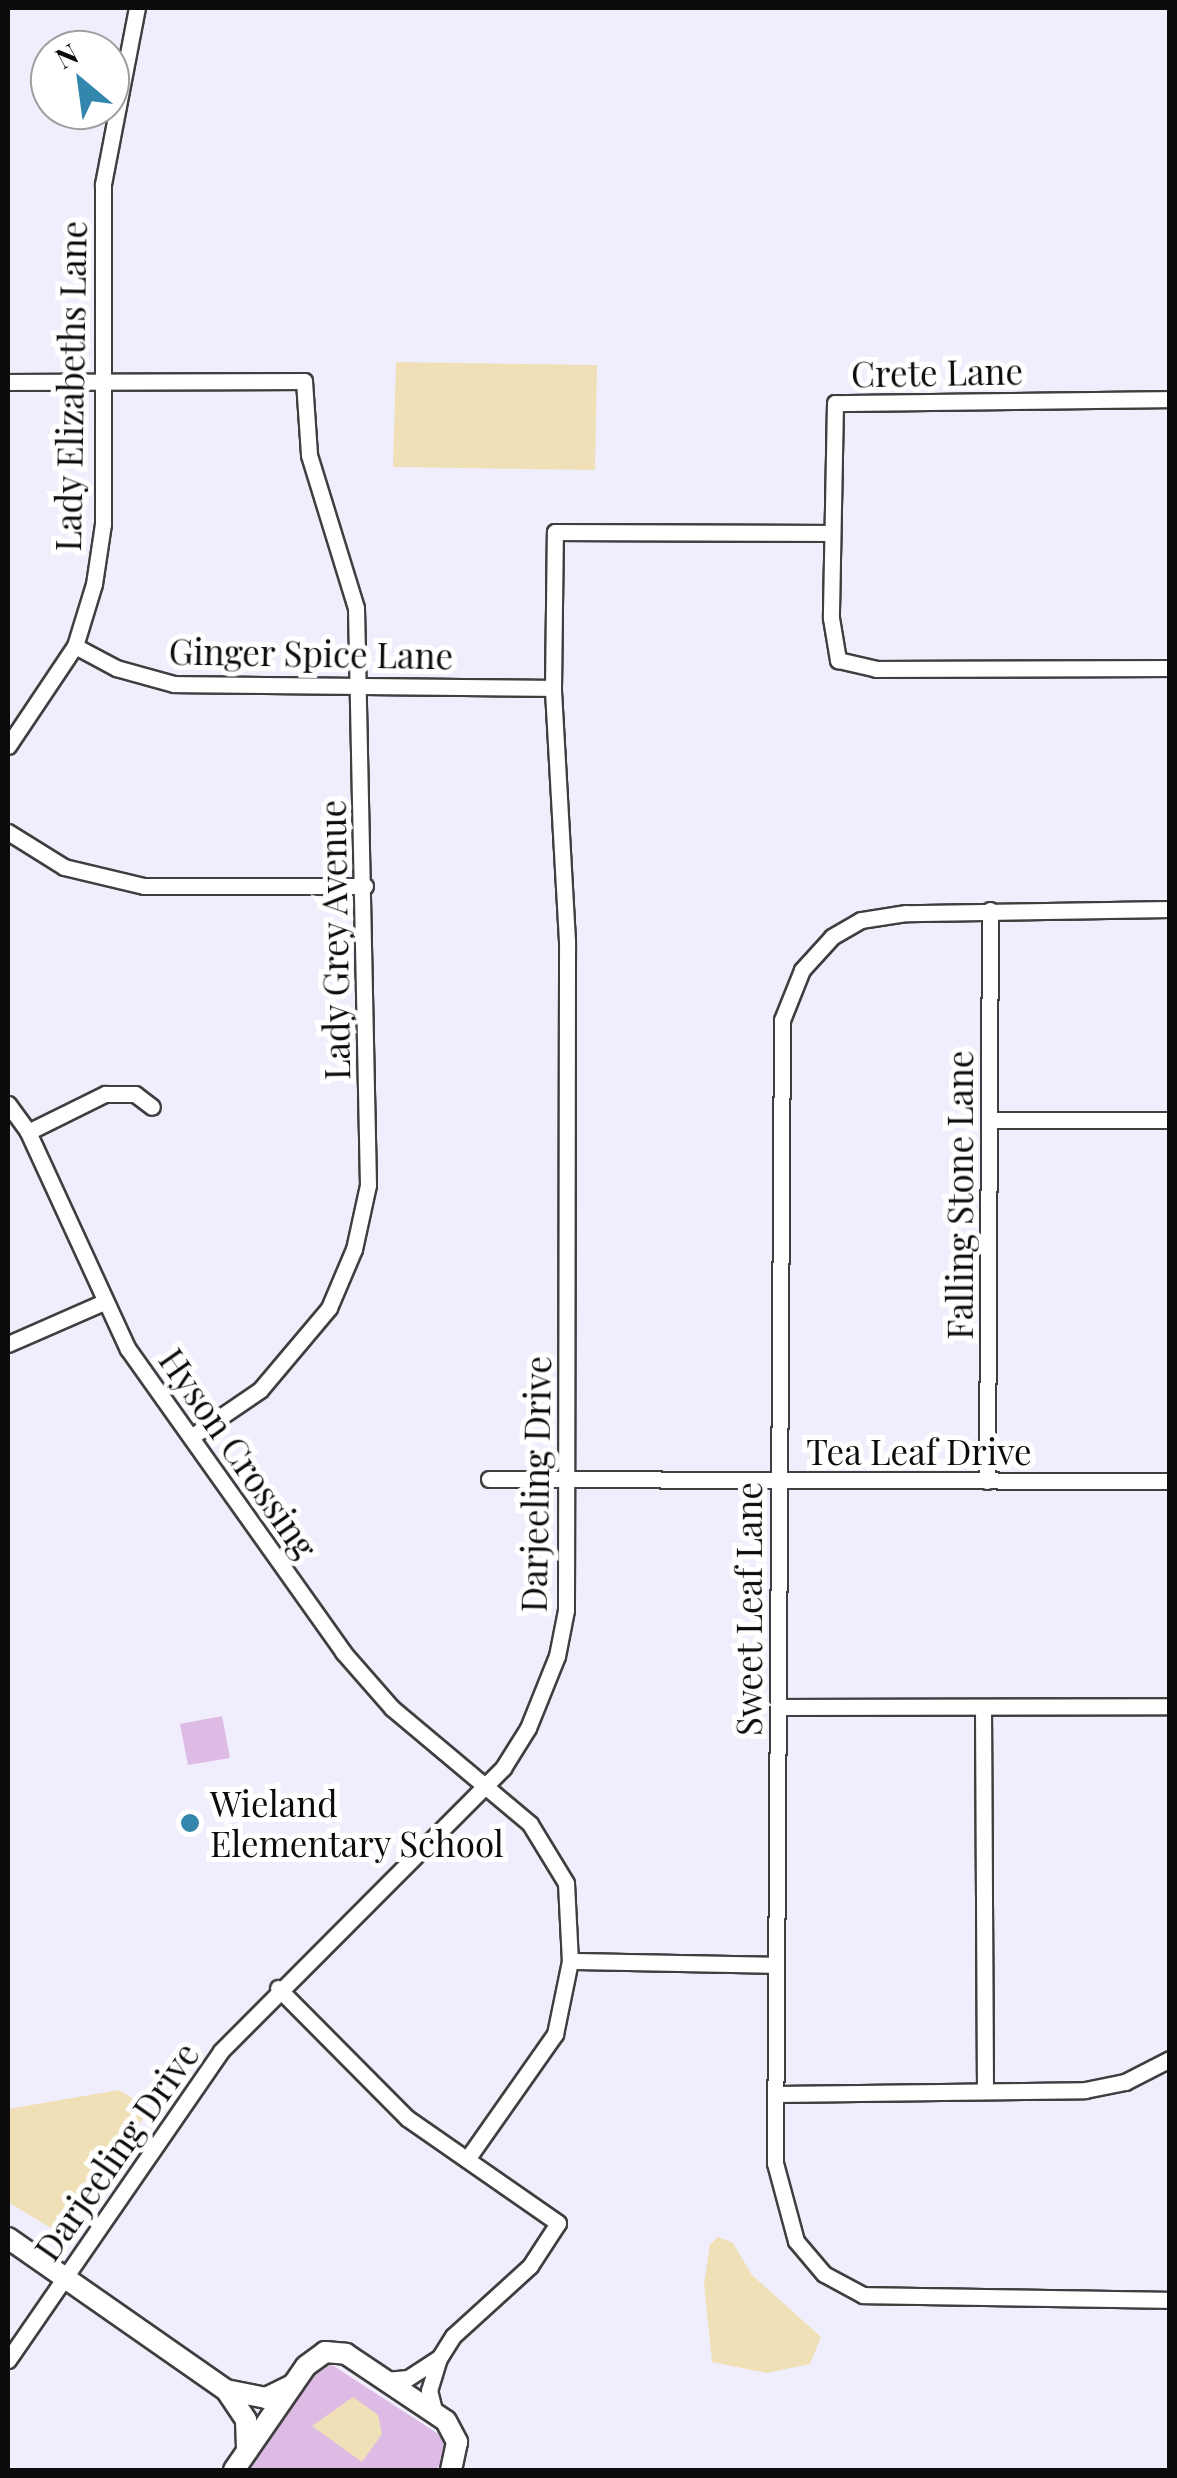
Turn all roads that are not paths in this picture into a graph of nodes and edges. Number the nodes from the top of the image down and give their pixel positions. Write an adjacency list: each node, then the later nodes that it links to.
1 (137, 8): 3 (street, Lady Elizabeths Lane)
2 (8, 382): 3 (street)
3 (106, 382): 6 (street, Lady Elizabeths Lane); 8 (street, Lady Grey Avenue)
4 (1170, 399): 5 (street, Crete Lane)
5 (831, 532): 7 (street); 9 (street, Darjeeling Drive)
6 (75, 646): 8 (street, Ginger Spice Lane); 10 (street, Lady Elizabeths Lane)
7 (1170, 668)
8 (355, 686): 9 (street, Ginger Spice Lane); 12 (street, Lady Grey Avenue)
9 (553, 688): 24 (street, Darjeeling Drive)
10 (8, 746)
11 (8, 832): 12 (street)
12 (365, 886): 22 (street, Lady Grey Avenue)
13 (1170, 909): 14 (street, Sweet Leaf Lane)
14 (990, 910): 17 (street, Falling Stone Lane); 25 (street, Sweet Leaf Lane)
15 (8, 1104): 19 (street, Hyson Crossing)
16 (152, 1106): 19 (street)
17 (990, 1120): 18 (street); 26 (street, Falling Stone Lane)
18 (1170, 1120)
19 (28, 1132): 20 (street, Hyson Crossing)
20 (104, 1302): 21 (street); 22 (street, Hyson Crossing)
21 (8, 1344)
22 (191, 1437): 31 (street, Hyson Crossing)
23 (490, 1479): 24 (street, Tea Leaf Drive)
24 (567, 1479): 25 (street, Tea Leaf Drive); 31 (street, Darjeeling Drive)
25 (778, 1480): 26 (street, Tea Leaf Drive); 29 (street, Sweet Leaf Lane)
26 (987, 1481): 27 (street, Tea Leaf Drive)
27 (1170, 1481)
28 (1170, 1706): 30 (street)
29 (778, 1707): 30 (street); 33 (street, Sweet Leaf Lane)
30 (983, 1708): 36 (street)
31 (488, 1787): 32 (street, Hyson Crossing); 34 (street, Darjeeling Drive)
32 (570, 1962): 33 (street); 38 (street, Hyson Crossing)
33 (776, 1965): 37 (street, Sweet Leaf Lane)
34 (278, 1988): 38 (street); 40 (street, Darjeeling Drive)
35 (1170, 2060): 36 (street)
36 (985, 2090): 37 (street)
37 (777, 2094): 41 (street, Sweet Leaf Lane)
38 (467, 2160): 42 (street)
39 (8, 2238): 40 (street)
40 (65, 2278): 43 (street, Darjeeling Drive); 46 (street)
41 (1170, 2300)
42 (438, 2358): 44 (street); 47 (street)
43 (8, 2360)
44 (385, 2380): 45 (street); 47 (street)
45 (294, 2384): 46 (street); 48 (street)
46 (226, 2390): 48 (street)
47 (435, 2414): 50 (street)
48 (247, 2452): 49 (street)
49 (234, 2470)
50 (450, 2470)

